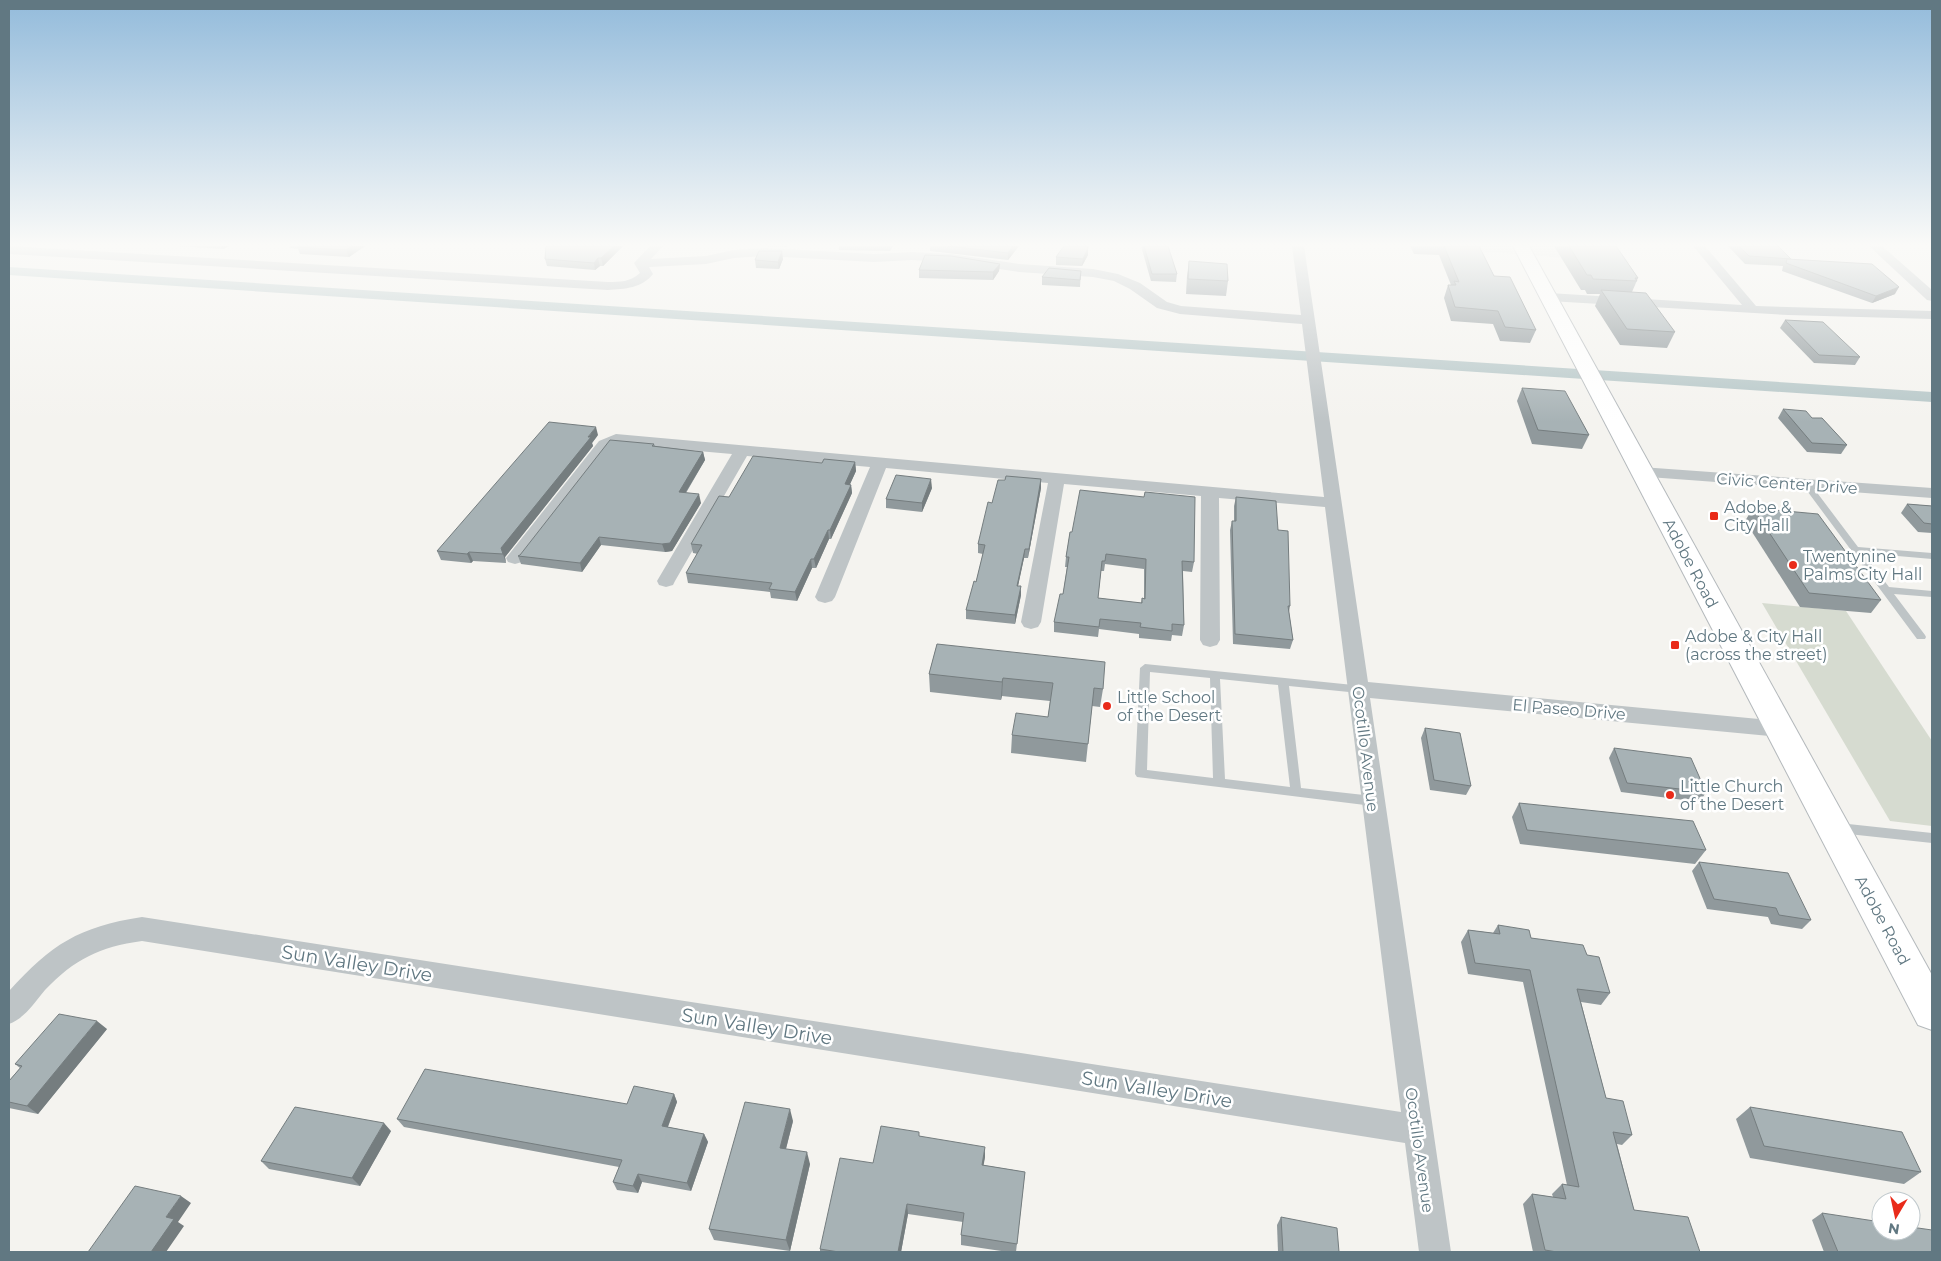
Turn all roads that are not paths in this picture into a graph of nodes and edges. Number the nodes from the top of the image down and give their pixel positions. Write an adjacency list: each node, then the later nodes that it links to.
1 (1162, 305): 8 (street)
2 (1306, 305): 8 (street, Ocotillo Avenue)
3 (1553, 305): 11 (main road, Adobe Road)
4 (1672, 305): 6 (street)
5 (1748, 305): 6 (street)
6 (1752, 310): 7 (street)
7 (1932, 315)
8 (1308, 320): 16 (street, Ocotillo Avenue)
9 (743, 449): 10 (street); 19 (street); 20 (street)
10 (880, 462): 12 (street); 23 (street)
11 (1642, 472): 13 (street, Civic Center Drive); 30 (main road, Adobe Road)
12 (1057, 478): 14 (street); 24 (street)
13 (1806, 484): 15 (street, Civic Center Drive); 17 (lane)
14 (1210, 492): 16 (street); 26 (street)
15 (1932, 493)
16 (1333, 503): 29 (street, Ocotillo Avenue)
17 (1855, 550): 18 (lane); 21 (lane)
18 (1932, 556)
19 (515, 558)
20 (666, 581)
21 (1886, 590): 22 (lane); 25 (lane)
22 (1932, 594)
23 (825, 597)
24 (1031, 622)
25 (1921, 637)
26 (1210, 640)
27 (1215, 675): 28 (lane); 31 (lane); 31 (lane)
28 (1283, 682): 29 (lane); 32 (lane)
29 (1359, 689): 30 (street, El Paseo Drive); 33 (street, Ocotillo Avenue)
30 (1780, 729): 34 (main road, Adobe Road)
31 (1219, 784): 32 (lane)
32 (1296, 792): 33 (lane)
33 (1373, 801): 38 (street, Ocotillo Avenue)
34 (1833, 828): 35 (lane); 37 (main road, Adobe Road)
35 (1932, 838)
36 (9, 1011): 38 (street, Sun Valley Drive)
37 (1932, 1012)
38 (1417, 1130): 39 (street, Ocotillo Avenue)
39 (1435, 1252)

